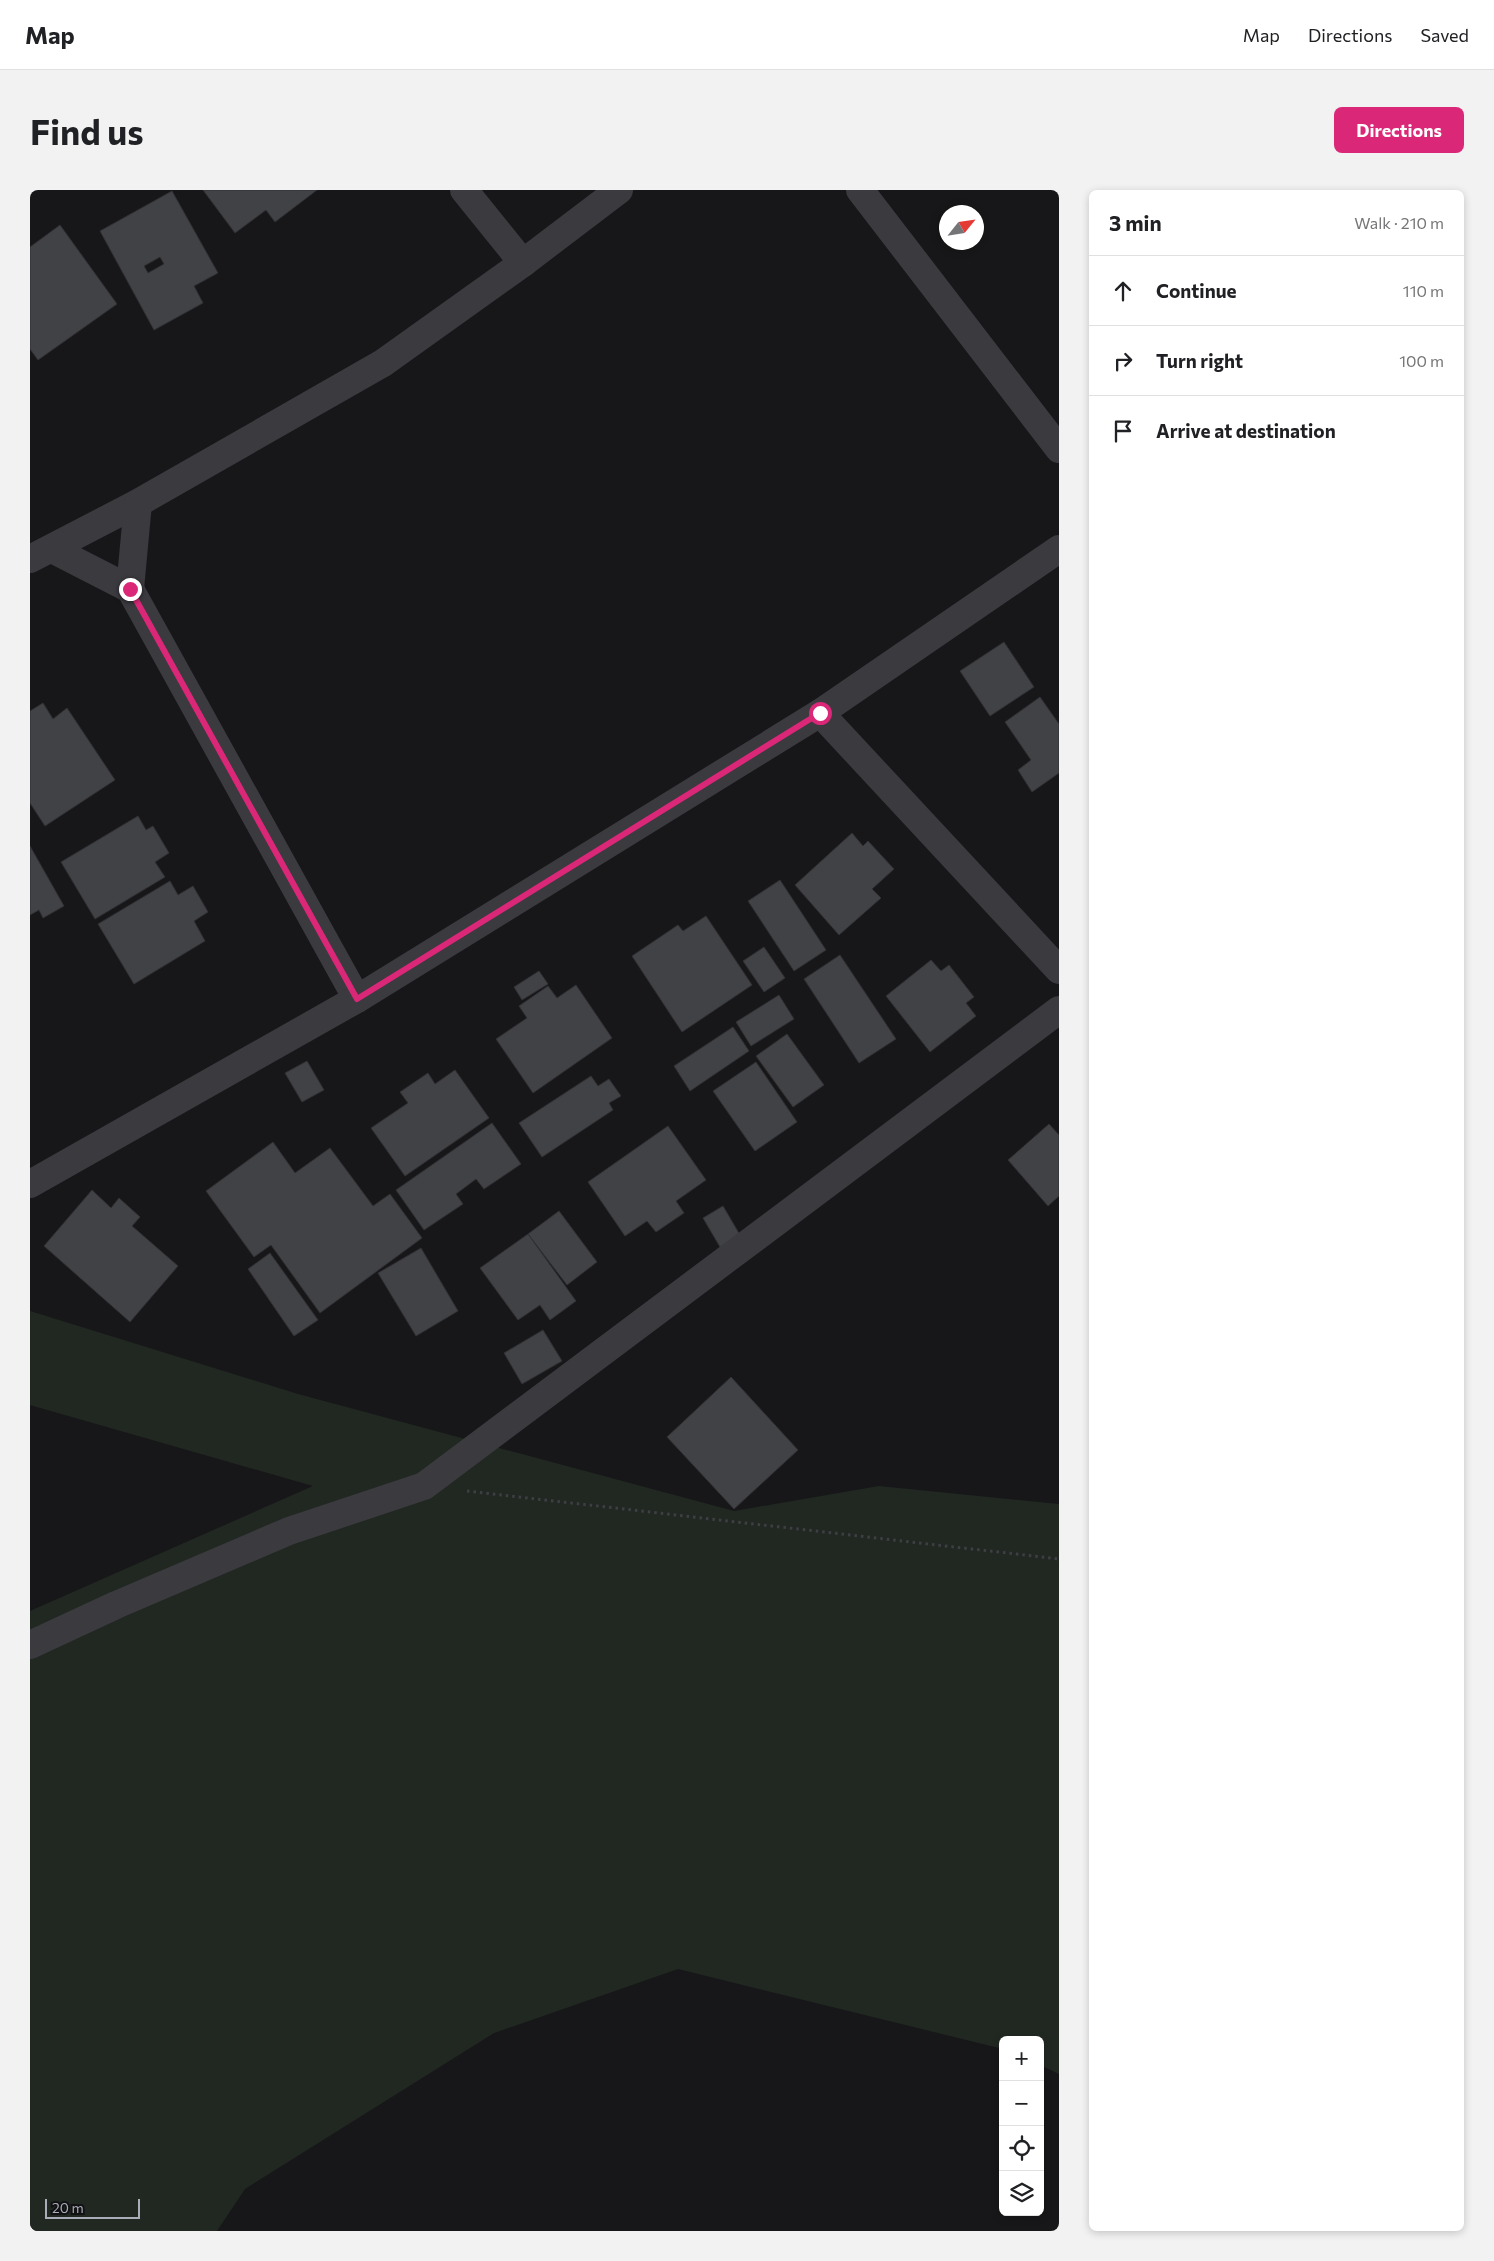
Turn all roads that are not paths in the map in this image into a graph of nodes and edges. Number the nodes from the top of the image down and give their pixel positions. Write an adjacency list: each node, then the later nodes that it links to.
1 (464, 190): 4 (street)
2 (619, 190): 4 (street)
3 (860, 190): 5 (street)
4 (523, 262): 6 (street)
5 (1059, 449)
6 (138, 503): 8 (street); 9 (street)
7 (1059, 550): 10 (street)
8 (41, 554): 9 (street)
9 (130, 589): 12 (street)
10 (820, 713): 11 (street); 12 (street)
11 (1059, 970)
12 (357, 999): 14 (street)
13 (1059, 1010): 15 (street)
14 (30, 1184)
15 (30, 1645)

